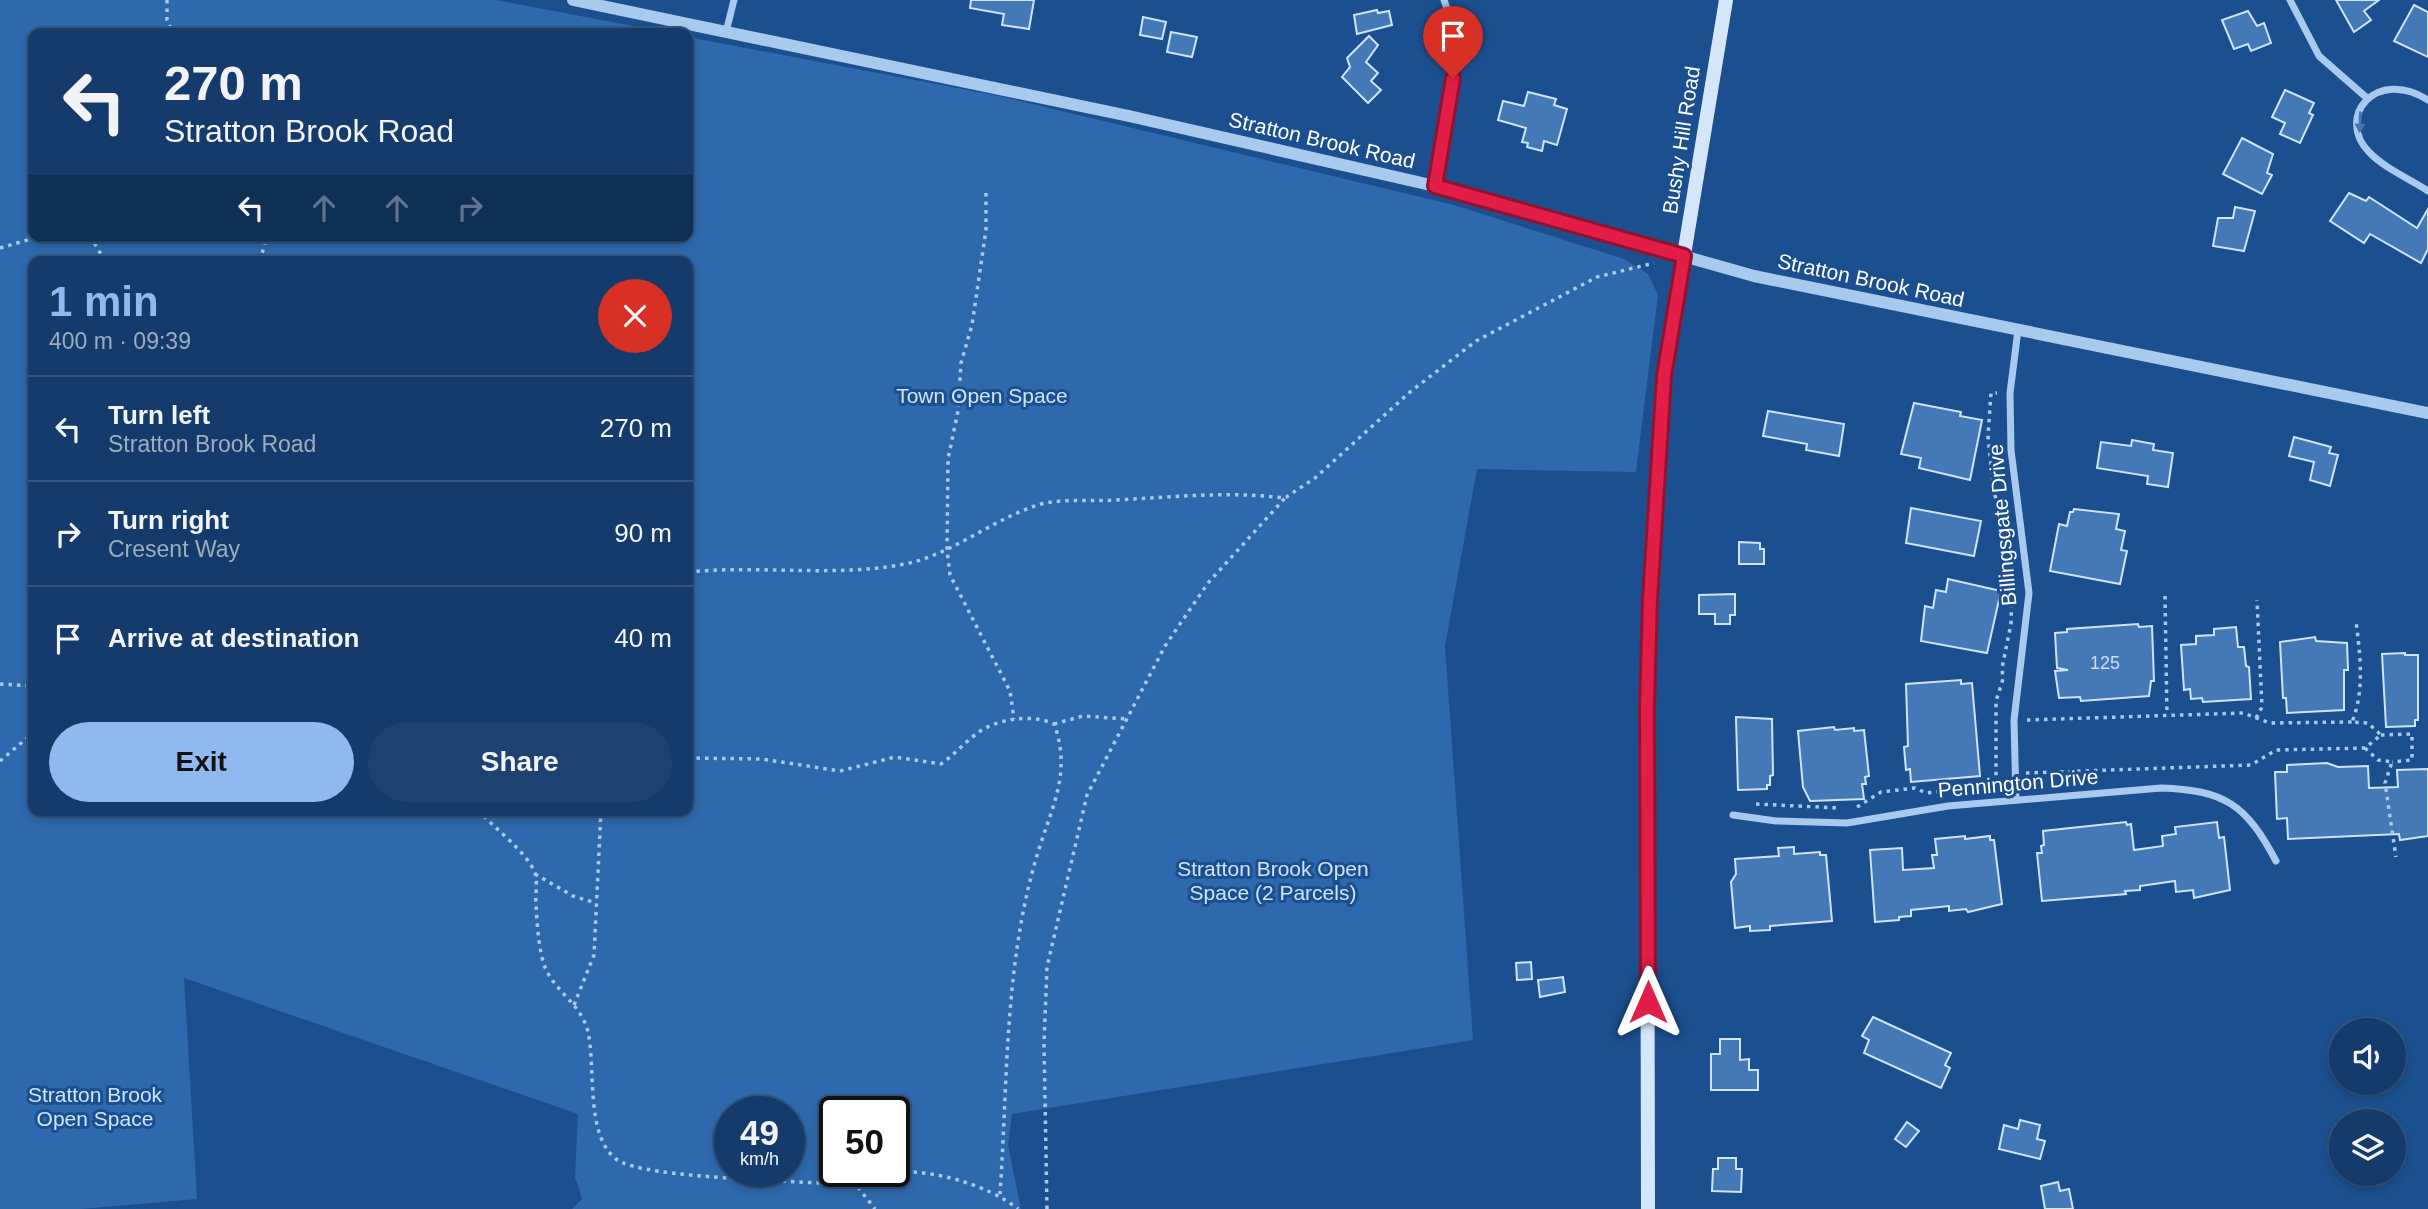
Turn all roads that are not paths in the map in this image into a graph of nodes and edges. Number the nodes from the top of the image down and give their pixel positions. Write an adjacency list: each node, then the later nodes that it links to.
1 (573, 0): 6 (street, Stratton Brook Road)
2 (734, 0): 6 (street)
3 (1444, 0): 9 (street)
4 (1726, 0): 11 (main road, Bushy Hill Road)
5 (2290, 0): 7 (street)
6 (726, 32): 9 (street, Stratton Brook Road)
7 (2367, 99): 8 (street); 10 (street, one-way to 10)
8 (2428, 100)
9 (1435, 186): 11 (street, Stratton Brook Road)
10 (2428, 191)
11 (1684, 256): 12 (street, Stratton Brook Road); 17 (main road, Bushy Hill Road)
12 (2018, 330): 13 (street, Stratton Brook Road); 14 (street, Billingsgate Drive)
13 (2428, 413)
14 (2016, 800): 15 (street, Pennington Drive); 16 (street, Pennington Drive)
15 (1733, 815)
16 (2276, 861)
17 (1648, 1209)

